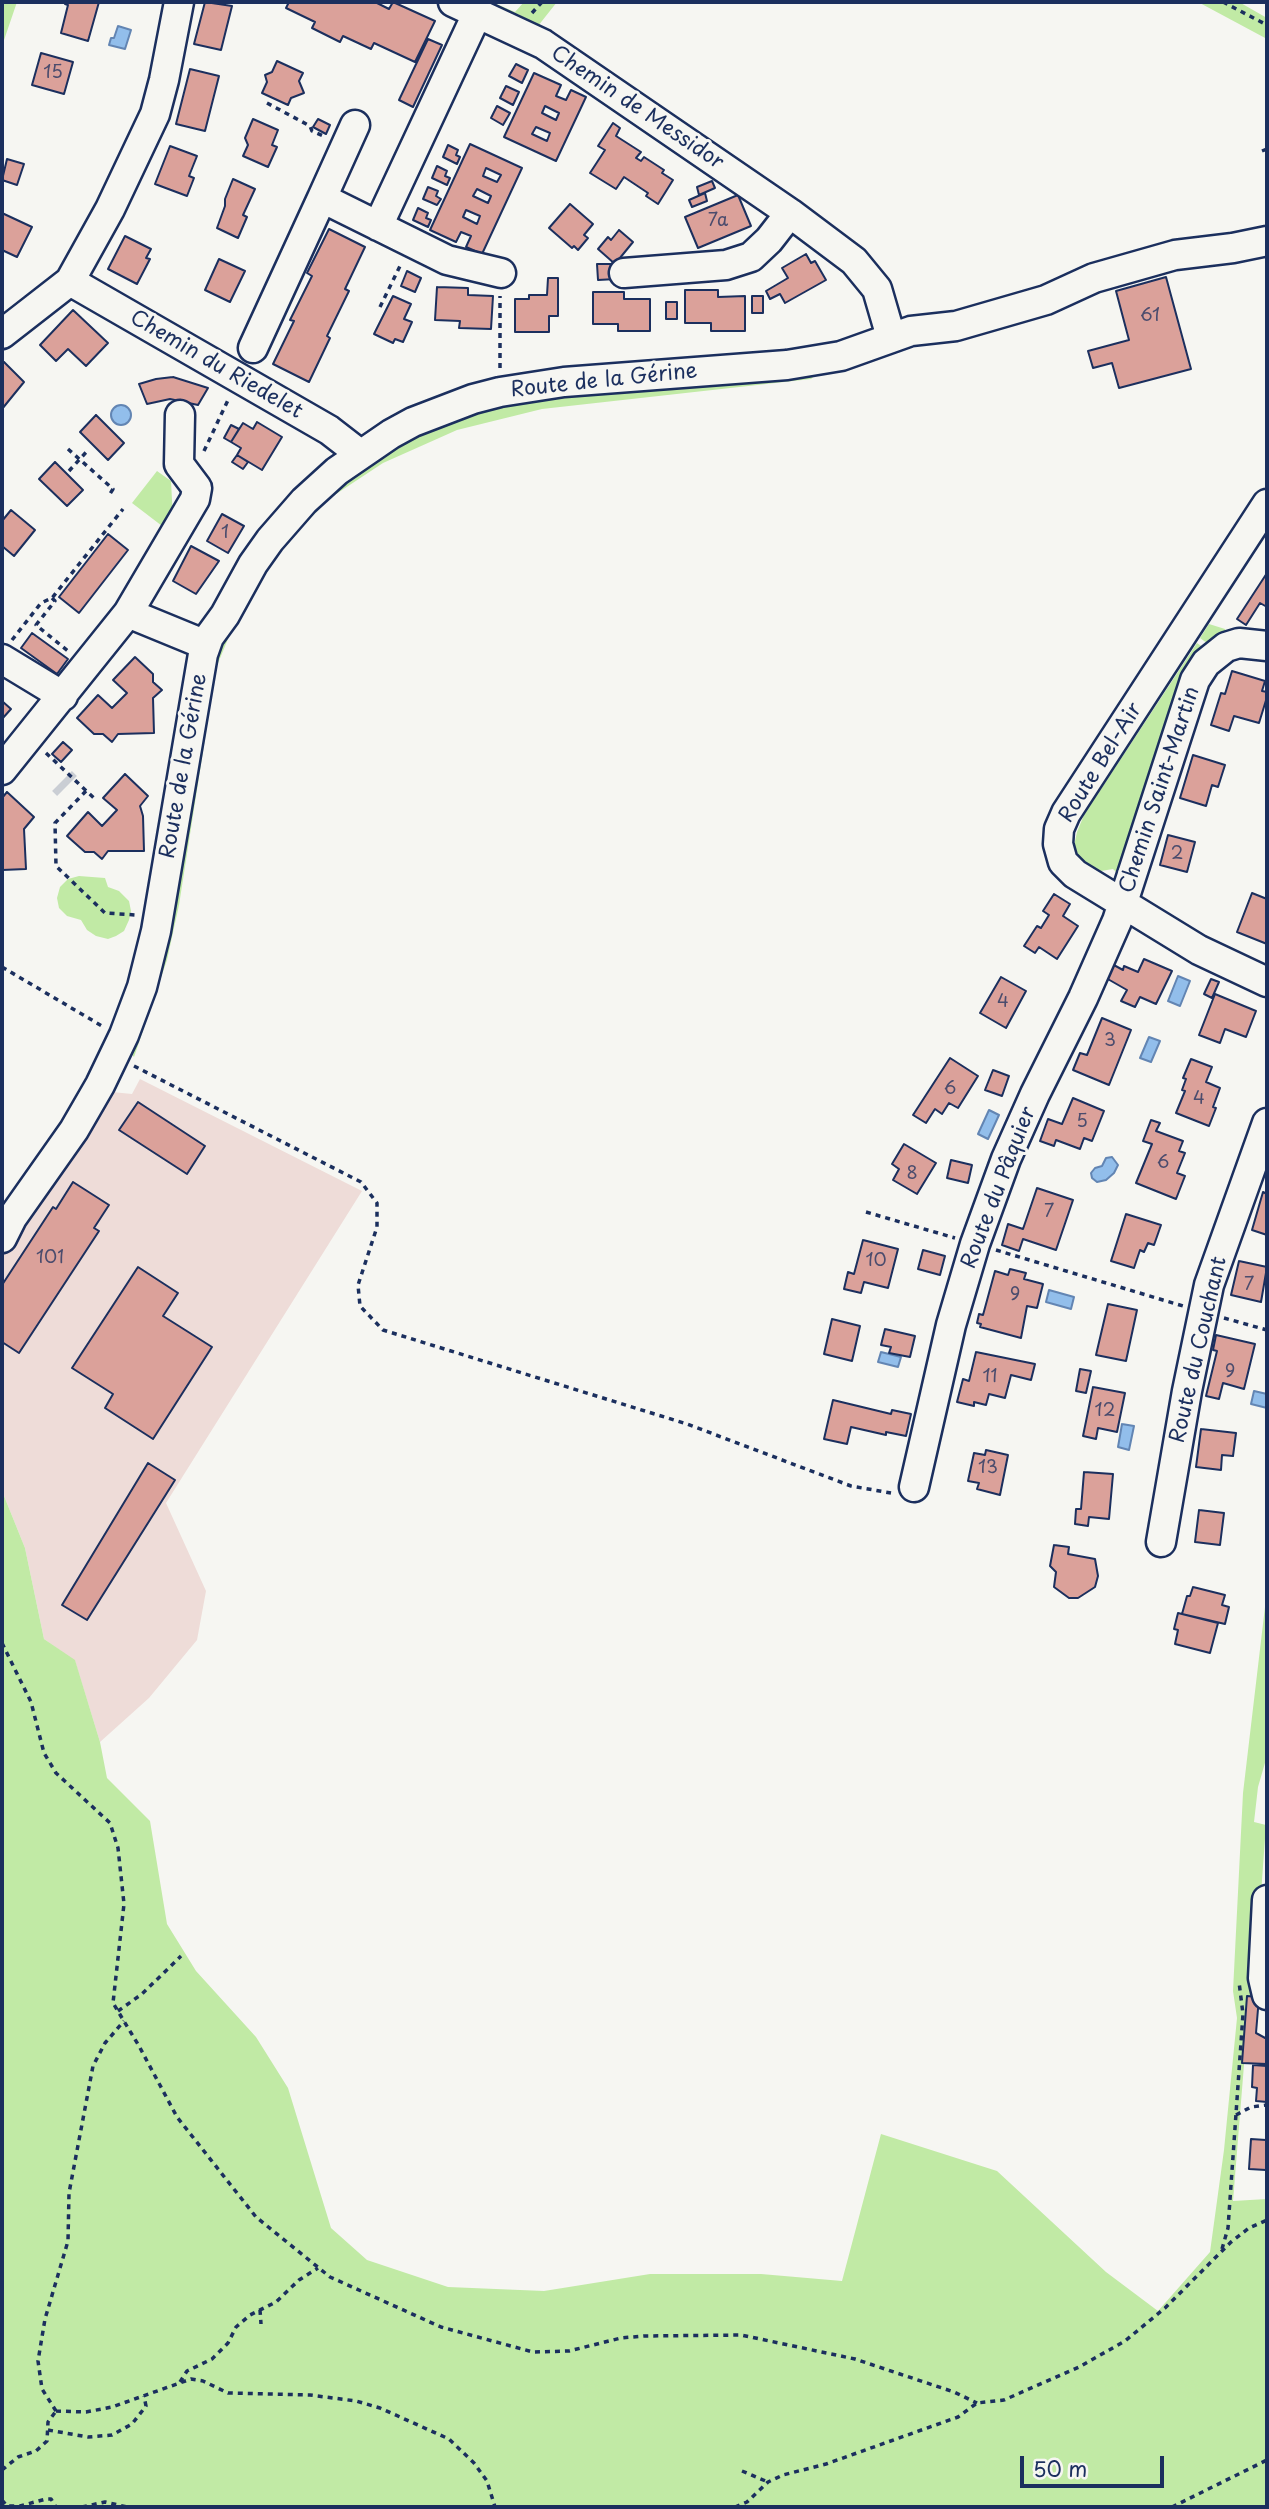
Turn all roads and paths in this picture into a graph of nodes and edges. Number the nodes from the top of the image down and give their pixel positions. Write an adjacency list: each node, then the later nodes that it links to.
1 (178, 2): 14 (street)
2 (1223, 2): 4 (path)
3 (465, 8): 8 (street, Chemin de Messidor); 9 (street, Chemin de Messidor)
4 (1267, 25)
5 (267, 103): 6 (path)
6 (350, 135): 7 (street)
7 (322, 198): 9 (street); 18 (street)
8 (790, 213): 13 (street); 17 (street, Chemin de Messidor)
9 (378, 226): 11 (street)
10 (1267, 241): 17 (street, Route de la Gérine)
11 (411, 243): 12 (street); 15 (path)
12 (501, 273): 20 (path)
13 (624, 273)
14 (70, 281): 16 (street); 25 (street, Chemin du Riedelet)
15 (380, 307)
16 (2, 334)
17 (891, 337): 20 (street, Route de la Gérine)
18 (253, 348)
19 (234, 388): 22 (path)
20 (500, 391): 25 (street, Route de la Gérine)
21 (180, 415): 32 (street)
22 (215, 428)
23 (68, 449): 26 (path)
24 (89, 449): 26 (path)
25 (360, 454): 33 (street, Route de la Gérine)
26 (79, 460): 27 (path); 28 (path)
27 (69, 471)
28 (108, 497)
29 (1267, 504): 43 (street, Route Bel-Air)
30 (123, 509): 31 (path)
31 (51, 598): 35 (path); 36 (path)
32 (128, 613): 33 (street); 36 (street)
33 (206, 645): 42 (street, Route de la Gérine)
34 (1267, 646): 43 (street, Chemin Saint-Martin)
35 (5, 652): 37 (street)
36 (86, 665): 37 (street)
37 (63, 696): 38 (street)
38 (29, 737): 39 (street); 40 (path)
39 (2, 770)
40 (86, 791): 41 (path); 42 (path)
41 (96, 800)
42 (162, 899): 46 (street, Route de la Gérine)
43 (1122, 903): 45 (street, Route Bel-Air); 50 (street, Route du Pâquier)
44 (2, 968): 46 (path)
45 (1267, 982)
46 (120, 1044): 49 (street, Route de la Gérine); 53 (path)
47 (1267, 1124): 51 (street, Route du Couchant)
48 (866, 1212): 50 (path)
49 (2, 1238)
50 (975, 1244): 51 (path); 53 (street, Route du Pâquier)
51 (1203, 1312): 52 (path); 54 (street, Route du Couchant)
52 (1267, 1330)
53 (914, 1487)
54 (1161, 1542)
55 (2, 1643): 60 (path)
56 (1267, 1900): 59 (street)
57 (181, 1956): 60 (path)
58 (1239, 1972): 63 (path)
59 (1267, 1995)
60 (118, 2011): 61 (path)
61 (124, 2021): 66 (path); 72 (path)
62 (1267, 2105): 63 (path)
63 (1236, 2115): 65 (path)
64 (1267, 2220): 65 (path)
65 (1221, 2250): 71 (path)
66 (318, 2268): 67 (path); 71 (path)
67 (260, 2310): 68 (path); 69 (path)
68 (261, 2324)
69 (179, 2383): 70 (path); 82 (path)
70 (144, 2395): 72 (path); 73 (path)
71 (977, 2403): 77 (path)
72 (56, 2411): 73 (path)
73 (48, 2430): 75 (path)
74 (1267, 2460): 84 (path)
75 (2, 2470)
76 (742, 2471): 77 (path)
77 (768, 2482): 83 (path)
78 (2, 2500): 79 (path)
79 (55, 2507)
80 (82, 2507): 81 (path)
81 (127, 2507)
82 (495, 2507)
83 (735, 2507)
84 (1172, 2507)

